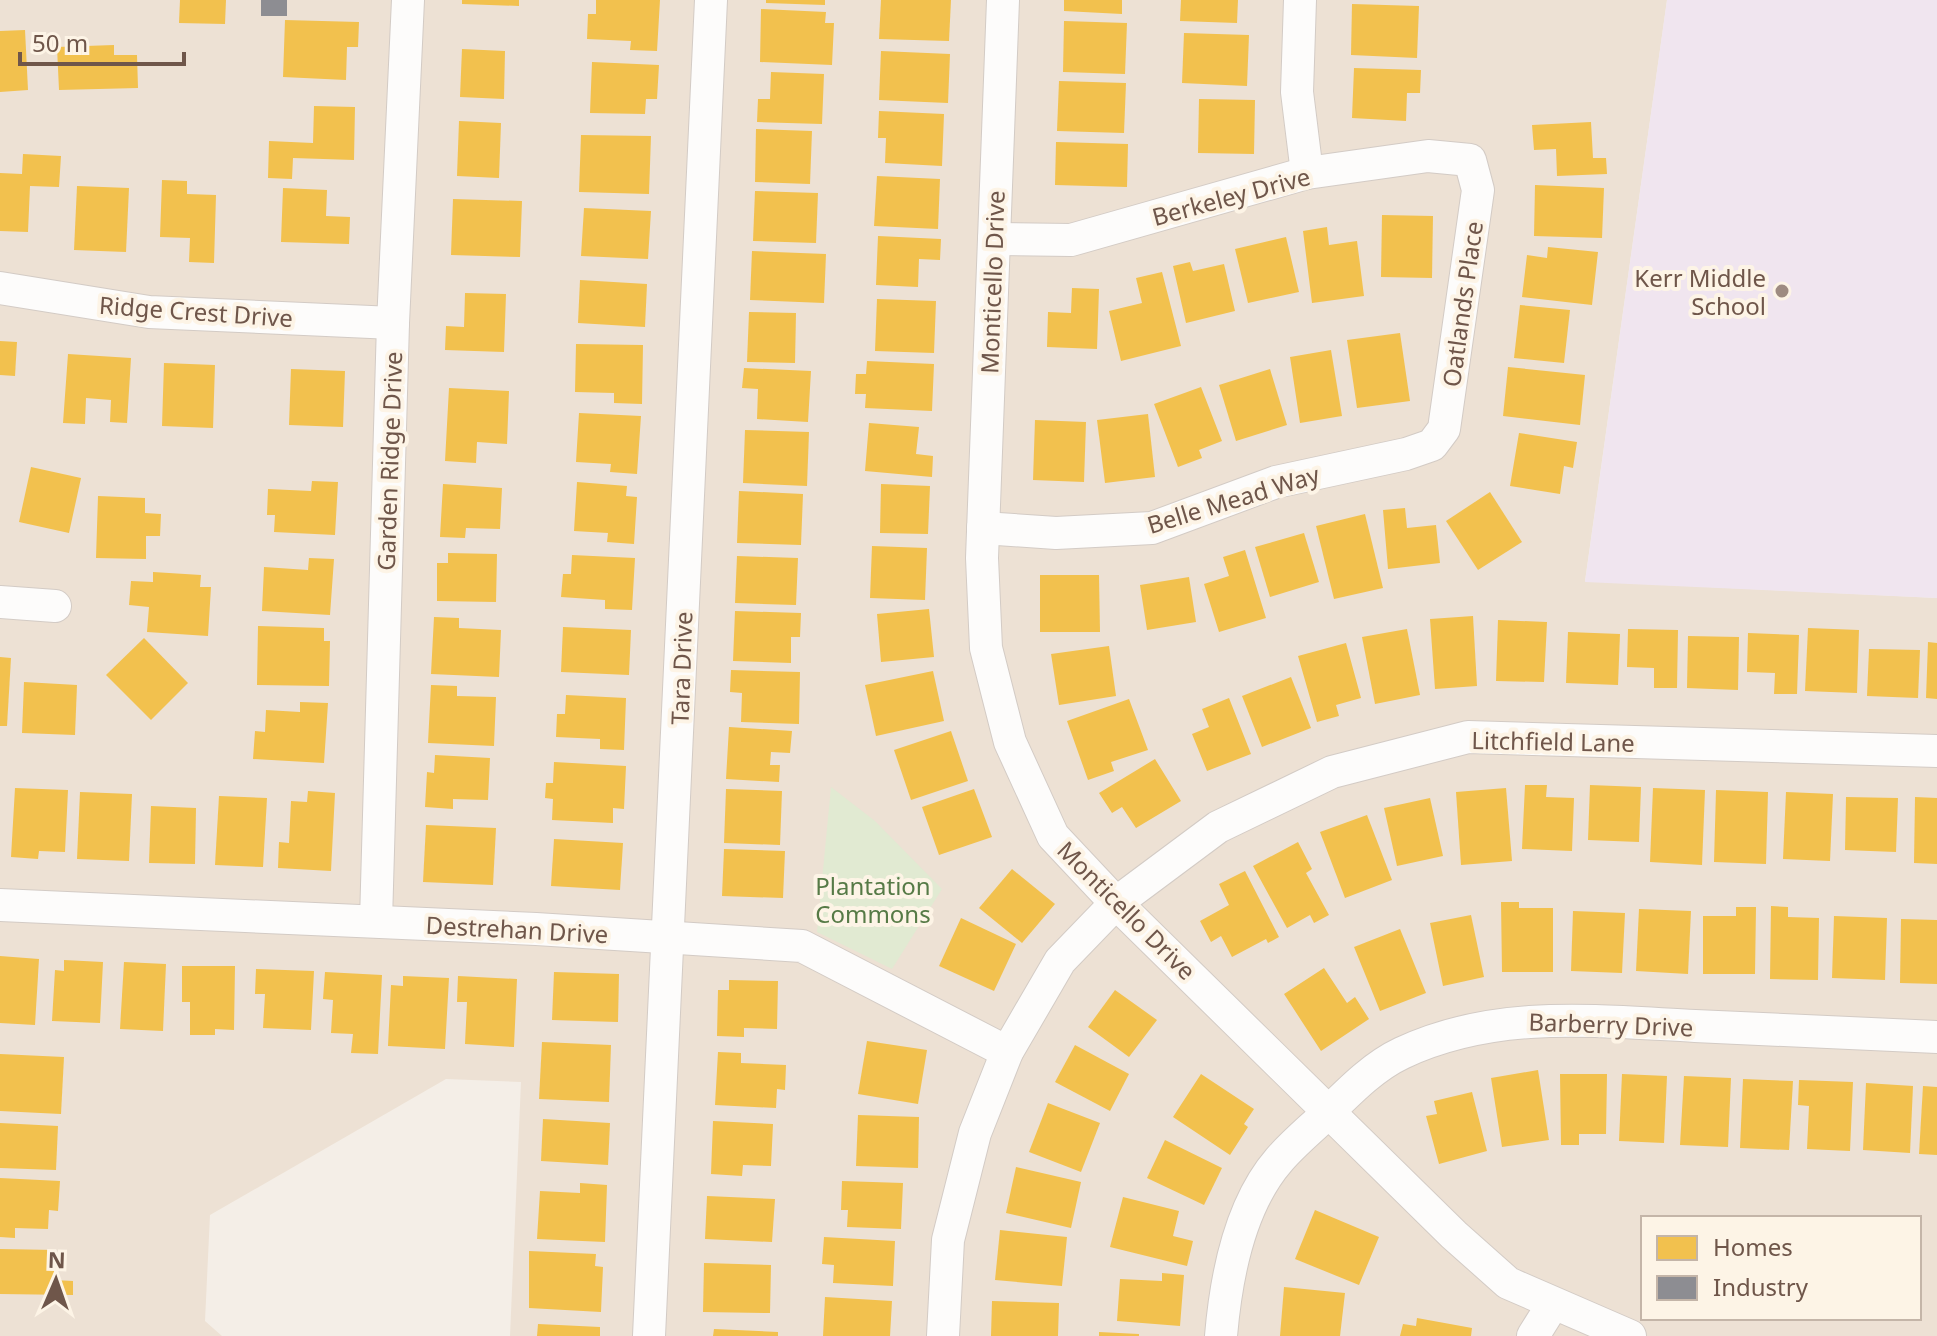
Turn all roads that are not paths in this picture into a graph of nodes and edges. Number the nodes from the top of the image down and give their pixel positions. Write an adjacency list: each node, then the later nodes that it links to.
1 (408, 0): 9 (street, Garden Ridge Drive)
2 (711, 0): 18 (street, Tara Drive)
3 (1003, 0): 7 (street, Monticello Drive)
4 (1300, 0): 6 (street)
5 (1470, 160): 6 (street, Berkeley Drive); 10 (street, Oatlands Place)
6 (1307, 173): 7 (street, Berkeley Drive)
7 (994, 239): 11 (street, Monticello Drive)
8 (0, 288): 9 (street, Ridge Crest Drive)
9 (393, 323): 17 (street, Garden Ridge Drive)
10 (1432, 445): 11 (street, Belle Mead Way)
11 (983, 528): 15 (street, Monticello Drive)
12 (0, 602): 13 (street)
13 (55, 606)
14 (1937, 751): 15 (street, Litchfield Lane)
15 (1116, 903): 20 (street, Litchfield Lane); 21 (street, Monticello Drive)
16 (0, 905): 17 (street, Destrehan Drive)
17 (376, 921): 18 (street, Destrehan Drive)
18 (670, 937): 20 (street, Destrehan Drive); 23 (street, Tara Drive)
19 (1937, 1037): 21 (street, Barberry Drive)
20 (1007, 1052): 24 (street, Litchfield Lane)
21 (1329, 1111): 22 (street, Monticello Drive); 25 (street, Barberry Drive)
22 (1553, 1304): 26 (street); 27 (street, Monticello Drive)
23 (649, 1336)
24 (943, 1336)
25 (1221, 1336)
26 (1533, 1336)
27 (1630, 1336)

